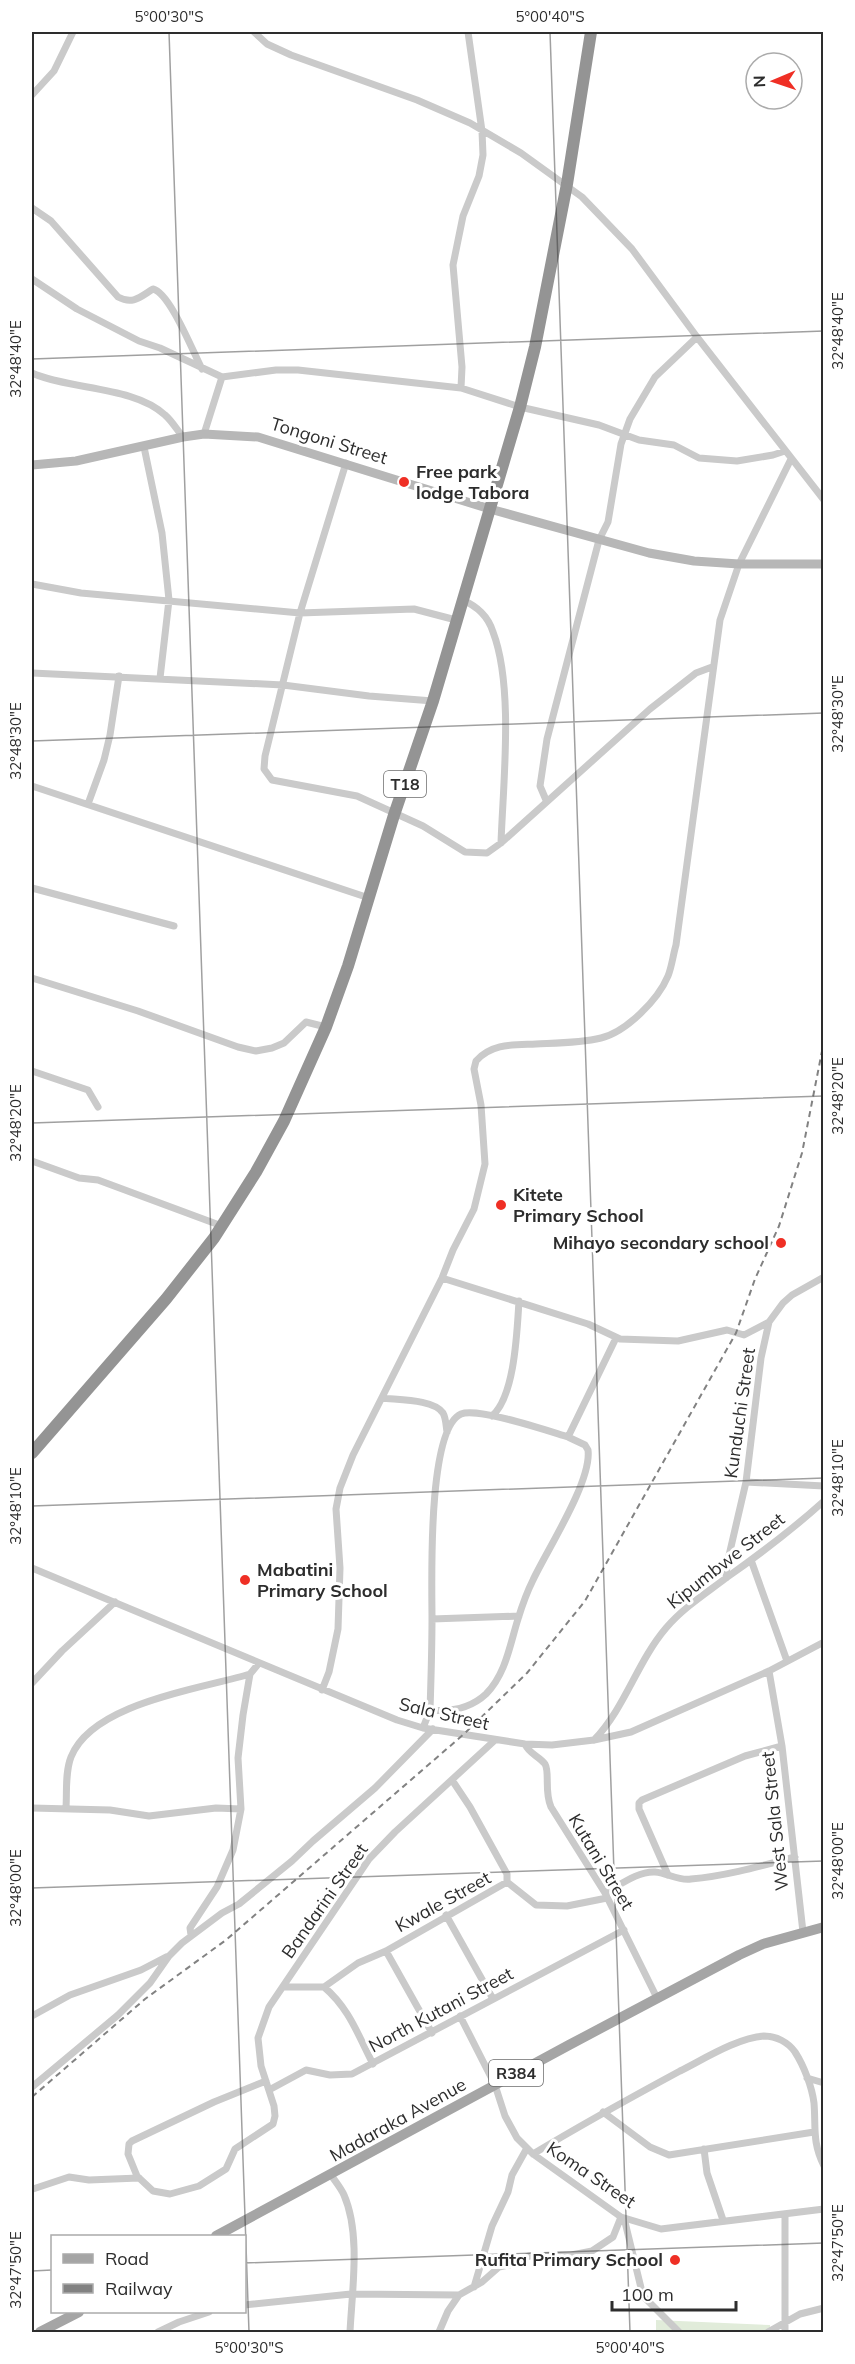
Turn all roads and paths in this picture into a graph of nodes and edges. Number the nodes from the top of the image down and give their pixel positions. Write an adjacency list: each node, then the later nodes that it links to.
1 (73, 32): 5 (street)
2 (254, 32): 6 (street)
3 (468, 32): 6 (street)
4 (591, 32): 7 (highway, T18)
5 (32, 95)
6 (482, 131): 7 (street); 14 (street)
7 (567, 184): 10 (street); 15 (highway, T18)
8 (32, 207): 11 (street)
9 (32, 279): 11 (street)
10 (697, 337): 17 (street); 20 (street)
11 (202, 369): 13 (street)
12 (32, 373): 18 (street)
13 (222, 377): 14 (street); 16 (street)
14 (461, 388): 15 (street)
15 (520, 406): 17 (street); 25 (highway, T18)
16 (204, 434): 18 (street, Tongoni Street); 22 (street, Tongoni Street)
17 (624, 434): 20 (street); 26 (street)
18 (183, 437): 19 (street, Tongoni Street)
19 (144, 447): 23 (street, Tongoni Street); 30 (street)
20 (785, 451): 21 (street)
21 (791, 459): 24 (street); 27 (street)
22 (345, 463): 25 (street, Tongoni Street); 32 (street)
23 (32, 465)
24 (824, 500)
25 (490, 509): 26 (street, Tongoni Street); 31 (highway, T18)
26 (599, 540): 27 (street, Tongoni Street); 41 (street)
27 (739, 564): 28 (street, Tongoni Street); 34 (street)
28 (824, 564)
29 (32, 584): 30 (street)
30 (169, 600): 32 (street); 37 (street)
31 (462, 600): 33 (highway, T18); 44 (street)
32 (300, 613): 33 (street); 38 (street)
33 (456, 620): 39 (highway, T18)
34 (712, 668): 41 (street); 55 (street)
35 (32, 673): 36 (street)
36 (119, 676): 37 (street); 42 (street)
37 (160, 678): 38 (street)
38 (283, 685): 39 (street); 43 (street)
39 (434, 701): 43 (highway, T18)
40 (32, 786): 42 (street)
41 (546, 800): 44 (street)
42 (88, 804): 46 (street)
43 (394, 814): 44 (street); 46 (highway, T18)
44 (501, 843)
45 (32, 888): 47 (street)
46 (369, 898): 49 (highway, T18)
47 (174, 926)
48 (32, 978): 49 (street)
49 (326, 1027): 53 (highway, T18)
50 (32, 1071): 51 (street)
51 (98, 1107)
52 (32, 1161): 53 (street)
53 (222, 1226): 63 (highway, T18)
54 (824, 1277): 57 (street, Kunduchi Street)
55 (442, 1278): 56 (street); 59 (street)
56 (519, 1301): 58 (street); 60 (street)
57 (769, 1322): 58 (street); 64 (street, Kunduchi Street)
58 (616, 1338): 62 (street)
59 (382, 1398): 61 (street); 79 (street)
60 (492, 1416): 61 (street); 62 (street)
61 (447, 1432): 72 (street)
62 (568, 1437): 71 (street)
63 (32, 1452)
64 (746, 1482): 65 (street); 69 (street, Kunduchi Street)
65 (824, 1486)
66 (824, 1501): 67 (street, Kipumbwe Street)
67 (751, 1560): 69 (street, Kipumbwe Street); 74 (street)
68 (32, 1568): 70 (street, Sala Street)
69 (726, 1578): 83 (street, Kipumbwe Street)
70 (115, 1602): 75 (street, Sala Street); 78 (street)
71 (519, 1616): 72 (street); 80 (street)
72 (432, 1619): 80 (street)
73 (824, 1642): 74 (street, Sala Street)
74 (787, 1661): 76 (street, Sala Street)
75 (259, 1663): 77 (street); 79 (street, Sala Street)
76 (769, 1671): 83 (street, Sala Street); 86 (street, West Sala Street)
77 (250, 1674): 89 (street); 90 (street)
78 (32, 1683)
79 (322, 1690): 81 (street, Sala Street)
80 (430, 1710): 81 (street)
81 (423, 1728): 82 (street, Sala Street)
82 (433, 1729): 84 (street, Sala Street); 99 (street)
83 (594, 1740): 85 (street, Sala Street)
84 (494, 1741): 85 (street, Sala Street); 87 (street, Bandarini Street)
85 (525, 1744): 94 (street, Kutani Street)
86 (782, 1746): 91 (street, West Sala Street); 92 (street)
87 (452, 1780): 93 (street, Kwale Street); 102 (street, Bandarini Street)
88 (32, 1808): 89 (street)
89 (66, 1808): 90 (street)
90 (241, 1809): 99 (street)
91 (795, 1857): 92 (street); 98 (street, West Sala Street)
92 (668, 1875): 94 (street)
93 (507, 1882): 94 (street); 95 (street, Kwale Street)
94 (606, 1896): 97 (street, Kutani Street)
95 (446, 1916): 100 (street, Kwale Street); 105 (street)
96 (824, 1927): 98 (main road, Madaraka Avenue / R384)
97 (624, 1930): 104 (street, Kutani Street); 105 (street, North Kutani Street)
98 (802, 1932): 104 (main road, Madaraka Avenue / R384)
99 (191, 1935): 101 (street)
100 (387, 1951): 103 (street, Kwale Street); 108 (street)
101 (169, 1956): 106 (street); 114 (street)
102 (284, 1987): 103 (street); 111 (street, Bandarini Street)
103 (324, 1987): 109 (street)
104 (657, 1998): 113 (main road, Madaraka Avenue / R384)
105 (493, 1999): 107 (street, North Kutani Street)
106 (32, 2016)
107 (460, 2016): 108 (street, North Kutani Street); 113 (street, Koma Street)
108 (432, 2033): 109 (street, North Kutani Street)
109 (373, 2064): 115 (street, North Kutani Street)
110 (807, 2078): 112 (street); 116 (street); 117 (street)
111 (266, 2081): 115 (street, Bandarini Street); 123 (street)
112 (824, 2083)
113 (495, 2085): 118 (street, Koma Street); 122 (main road, Madaraka Avenue / R384)
114 (32, 2087)
115 (269, 2090): 123 (street, Bandarini Street)
116 (603, 2112): 119 (street); 120 (street)
117 (813, 2132): 119 (street); 121 (street)
118 (526, 2148): 120 (street, Koma Street); 130 (street)
119 (704, 2149): 128 (street)
120 (533, 2154): 127 (street, Koma Street)
121 (824, 2166)
122 (331, 2175): 129 (main road, Madaraka Avenue / R384); 131 (street)
123 (139, 2178): 124 (street)
124 (33, 2189)
125 (824, 2209): 126 (street, Koma Street)
126 (785, 2214): 128 (street, Koma Street); 137 (street)
127 (622, 2218): 128 (street, Koma Street); 130 (street); 144 (street)
128 (723, 2220)
129 (218, 2235)
130 (474, 2287): 132 (street)
131 (351, 2294): 132 (street); 133 (street); 142 (street)
132 (459, 2295): 139 (street)
133 (246, 2305)
134 (824, 2308): 137 (street)
135 (78, 2313): 138 (main road)
136 (207, 2313): 140 (street)
137 (785, 2323): 145 (street); 146 (street)
138 (57, 2329): 141 (main road)
139 (440, 2329): 143 (street)
140 (162, 2331)
141 (40, 2332)
142 (350, 2332)
143 (431, 2332)
144 (679, 2332)
145 (768, 2332)
146 (785, 2332)

